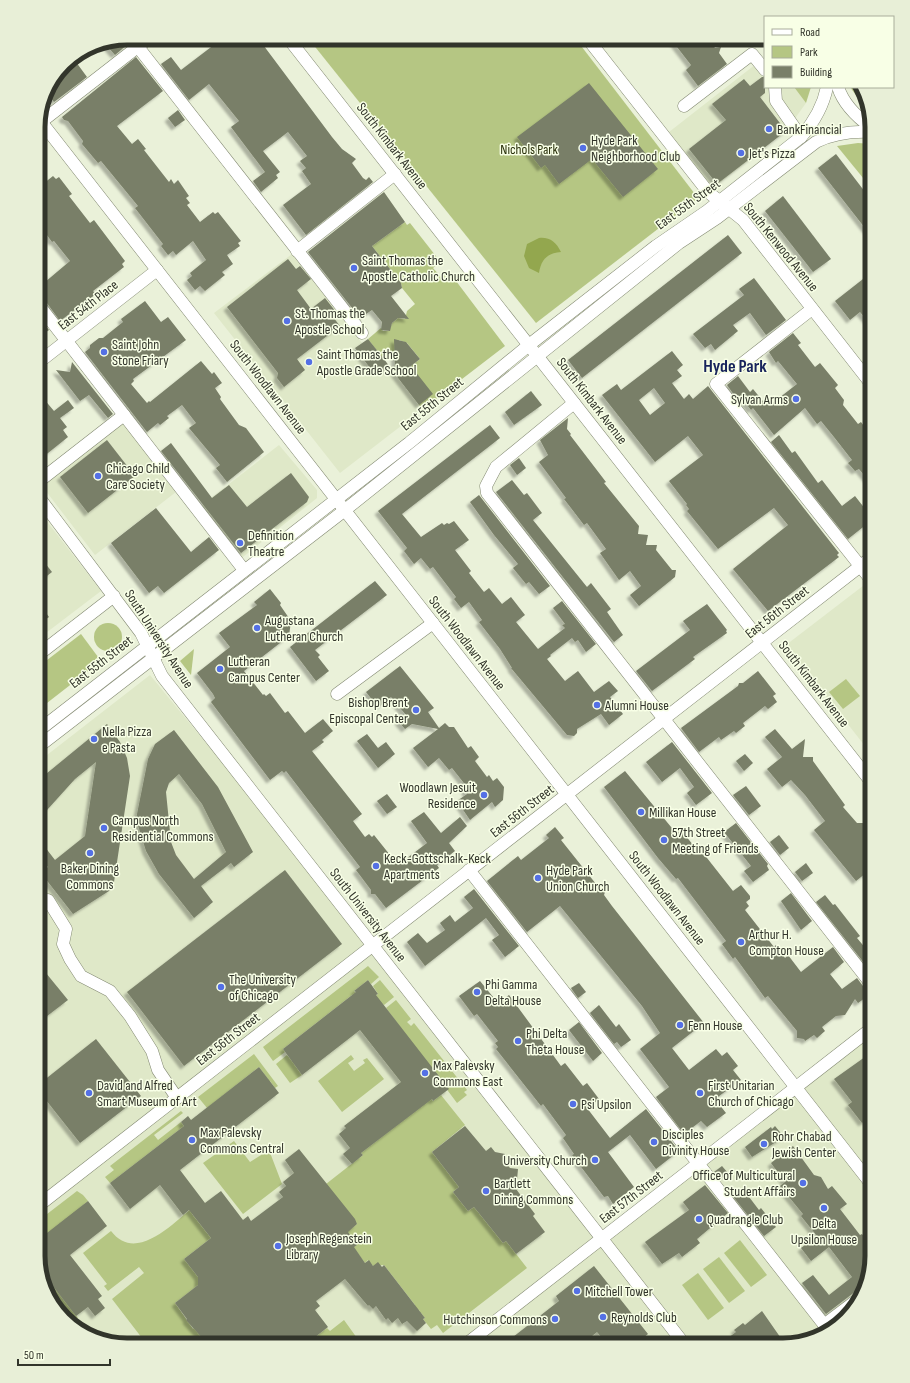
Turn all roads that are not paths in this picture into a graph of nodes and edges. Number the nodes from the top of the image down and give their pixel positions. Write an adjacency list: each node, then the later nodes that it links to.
1 (294, 45): 14 (street, South Kimbark Avenue)
2 (592, 45): 15 (street, South Kenwood Avenue)
3 (138, 47): 9 (street); 17 (street)
4 (764, 69): 8 (street)
5 (776, 88): 13 (street)
6 (827, 88): 13 (street, East 55th Street)
7 (839, 88): 10 (street)
8 (684, 106)
9 (46, 115)
10 (865, 122)
11 (45, 126): 18 (street, South Woodlawn Avenue)
12 (865, 132): 16 (street, East 55th Street)
13 (801, 137): 15 (street, East 55th Street)
14 (395, 174): 17 (street); 23 (street, South Kimbark Avenue)
15 (719, 200): 16 (street, South Kenwood Avenue); 23 (street, East 55th Street)
16 (730, 208): 19 (street, South Kenwood Avenue); 24 (street, East 55th Street)
17 (297, 251): 21 (street)
18 (157, 270): 22 (street, East 54th Place); 30 (street, South Woodlawn Avenue)
19 (812, 309): 26 (street, South Kenwood Avenue); 34 (street)
20 (45, 313): 22 (street)
21 (362, 333)
22 (67, 341): 25 (street, East 54th Place); 28 (street)
23 (529, 345): 24 (street, South Kimbark Avenue); 30 (street, East 55th Street)
24 (537, 355): 27 (street, South Kimbark Avenue); 32 (street, East 55th Street)
25 (45, 358)
26 (865, 377)
27 (574, 403): 39 (street, South Kimbark Avenue); 44 (street)
28 (124, 415): 29 (street); 35 (street)
29 (45, 477)
30 (336, 499): 32 (street, South Woodlawn Avenue); 35 (street, East 55th Street)
31 (45, 505): 37 (street, South University Avenue)
32 (345, 510): 38 (street, South Woodlawn Avenue); 42 (street, East 55th Street)
33 (865, 562): 34 (street, East 56th Street)
34 (860, 566): 36 (street); 39 (street, East 56th Street)
35 (244, 570): 40 (street, East 55th Street)
36 (865, 572)
37 (114, 596): 40 (street, South University Avenue); 41 (street)
38 (433, 623): 43 (street); 48 (street, South Woodlawn Avenue)
39 (762, 642): 44 (street, East 56th Street); 47 (street, South Kimbark Avenue)
40 (147, 645): 42 (street, South University Avenue); 45 (street, East 55th Street)
41 (45, 650)
42 (153, 657): 46 (street, East 55th Street); 51 (street, South University Avenue)
43 (337, 694)
44 (664, 719): 48 (street, East 56th Street); 52 (street)
45 (45, 725)
46 (45, 742)
47 (865, 774)
48 (567, 794): 49 (street, East 56th Street); 54 (street, South Woodlawn Avenue)
49 (470, 870): 51 (street, East 56th Street); 56 (street)
50 (48, 900): 55 (street)
51 (373, 946): 55 (street, East 56th Street); 59 (street, South University Avenue)
52 (865, 976)
53 (865, 1033): 54 (street, East 57th Street)
54 (796, 1087): 56 (street, East 57th Street); 57 (street, South Woodlawn Avenue)
55 (177, 1098): 58 (street, East 56th Street)
56 (698, 1164): 59 (street, East 57th Street); 60 (street)
57 (865, 1176)
58 (45, 1201)
59 (602, 1239): 61 (street, East 57th Street); 62 (street, South University Avenue)
60 (825, 1326)
61 (474, 1338)
62 (680, 1338)

